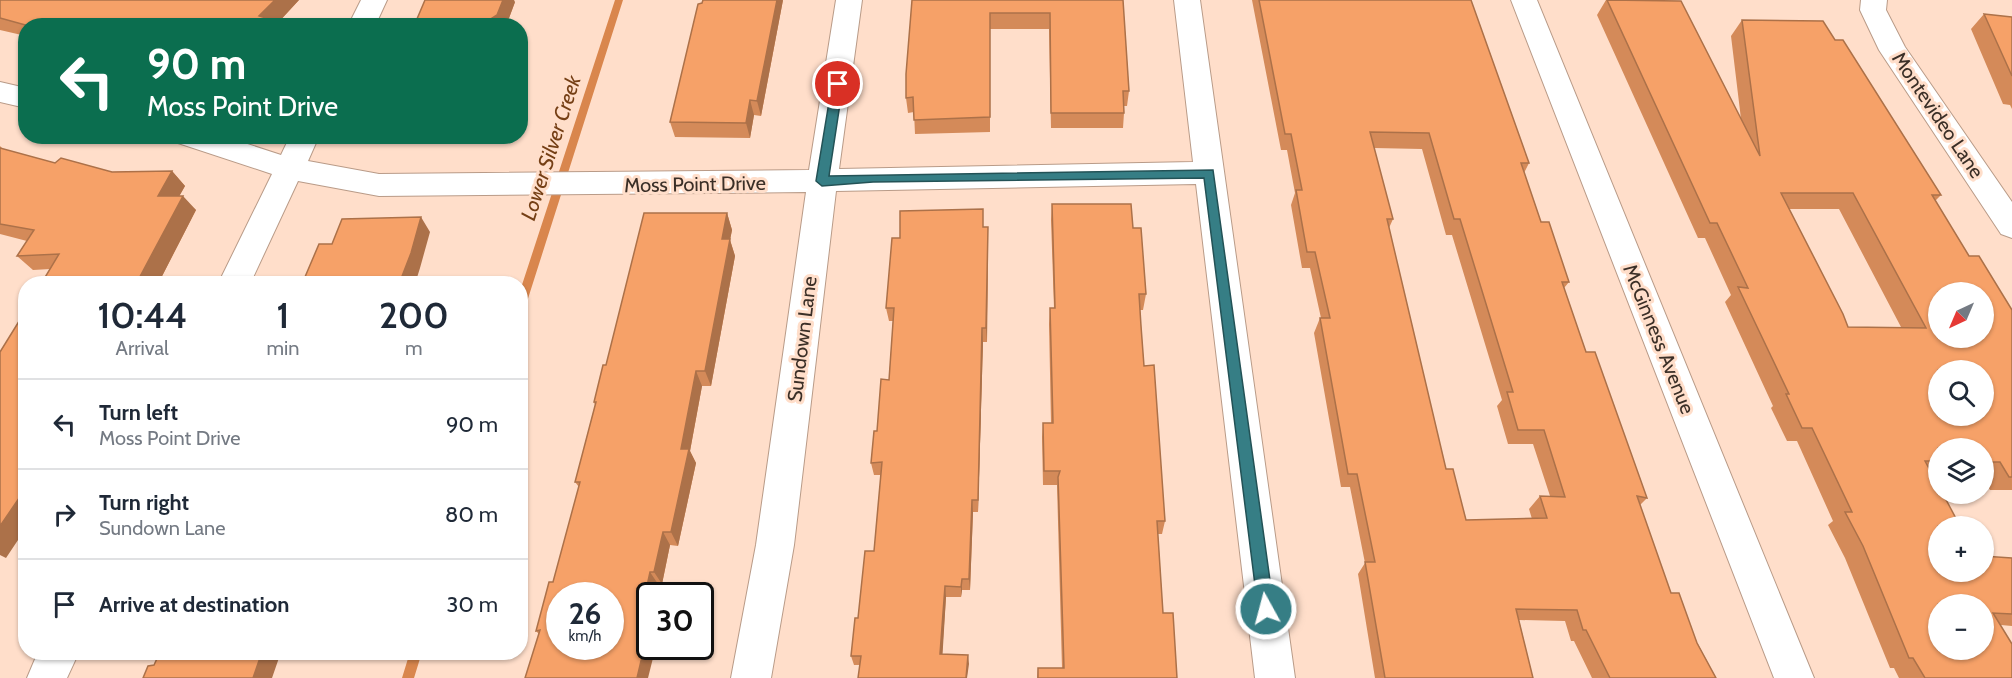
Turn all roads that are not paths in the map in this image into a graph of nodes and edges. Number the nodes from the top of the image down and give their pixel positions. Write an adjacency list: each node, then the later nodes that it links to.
1 (374, 0): 6 (street)
2 (849, 0): 13 (street, Sundown Lane)
3 (1187, 0): 12 (street)
4 (1524, 0): 20 (street, McGinness Avenue)
5 (1874, 0): 14 (street, Montevideo Lane)
6 (365, 18)
7 (0, 92): 8 (street)
8 (18, 96)
9 (213, 144): 11 (street, Moss Point Drive)
10 (300, 144): 11 (street)
11 (289, 168): 13 (street, Moss Point Drive); 15 (street)
12 (1209, 173): 13 (street, Moss Point Drive); 19 (street)
13 (822, 181): 18 (street, Sundown Lane)
14 (2012, 226)
15 (238, 276)
16 (55, 660): 17 (street)
17 (47, 678)
18 (751, 678)
19 (1275, 678)
20 (1794, 678)

